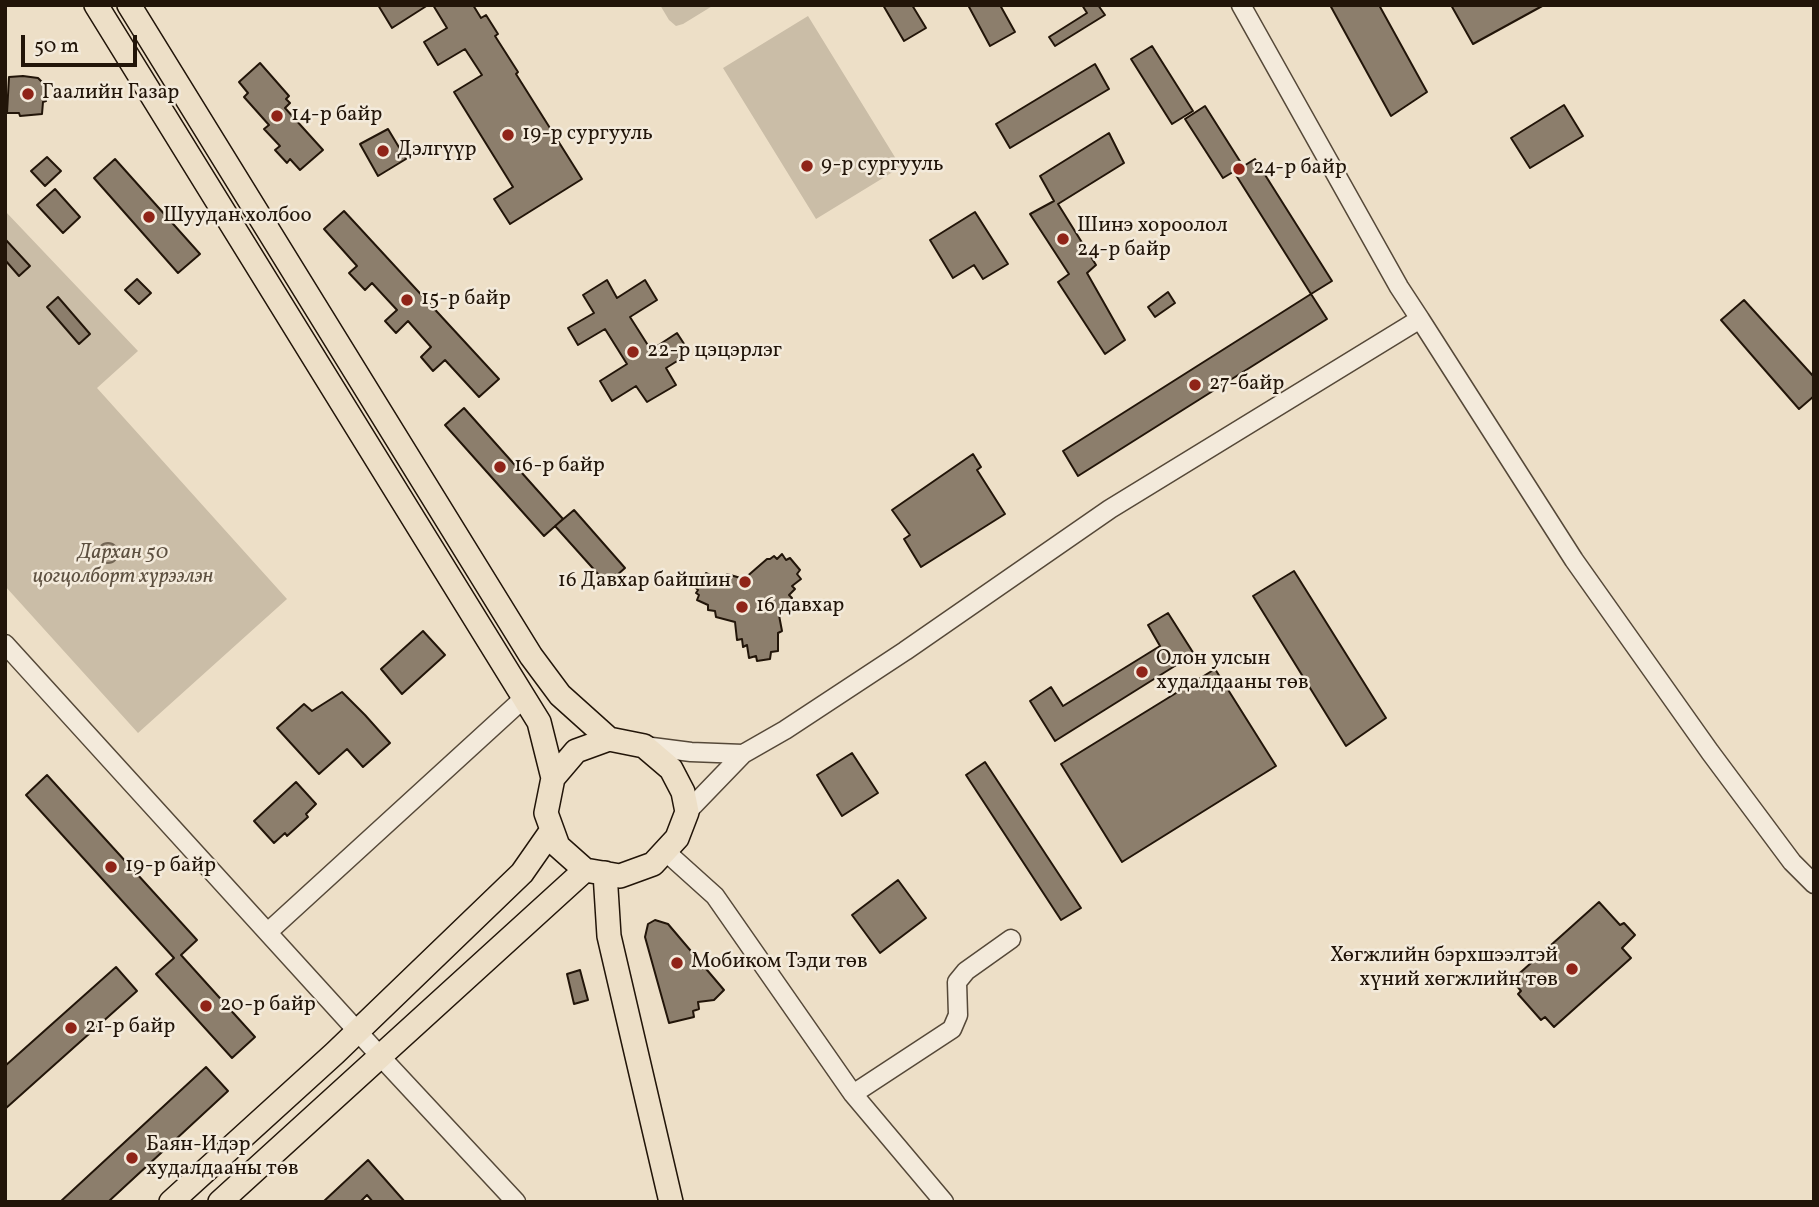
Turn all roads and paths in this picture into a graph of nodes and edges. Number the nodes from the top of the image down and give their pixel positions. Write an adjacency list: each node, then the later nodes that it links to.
1 (96, 5): 6 (main road)
2 (129, 5): 7 (main road)
3 (1241, 5): 4 (street)
4 (1420, 319): 9 (street); 15 (street)
5 (5, 644): 16 (street)
6 (523, 699): 10 (main road); 16 (street)
7 (609, 739): 8 (main road); 10 (main road)
8 (644, 746): 9 (street); 11 (main road)
9 (743, 754): 11 (street)
10 (553, 778): 12 (main road)
11 (687, 812): 13 (main road)
12 (552, 830): 14 (main road); 18 (main road)
13 (665, 851): 14 (main road); 20 (street)
14 (595, 872): 19 (main road); 24 (main road)
15 (1814, 884)
16 (268, 932): 18 (street)
17 (1011, 939): 20 (street)
18 (357, 1030): 19 (street); 21 (main road)
19 (380, 1056): 22 (main road); 23 (street)
20 (853, 1094): 25 (street)
21 (171, 1202)
22 (220, 1202)
23 (516, 1202)
24 (671, 1202)
25 (944, 1202)

